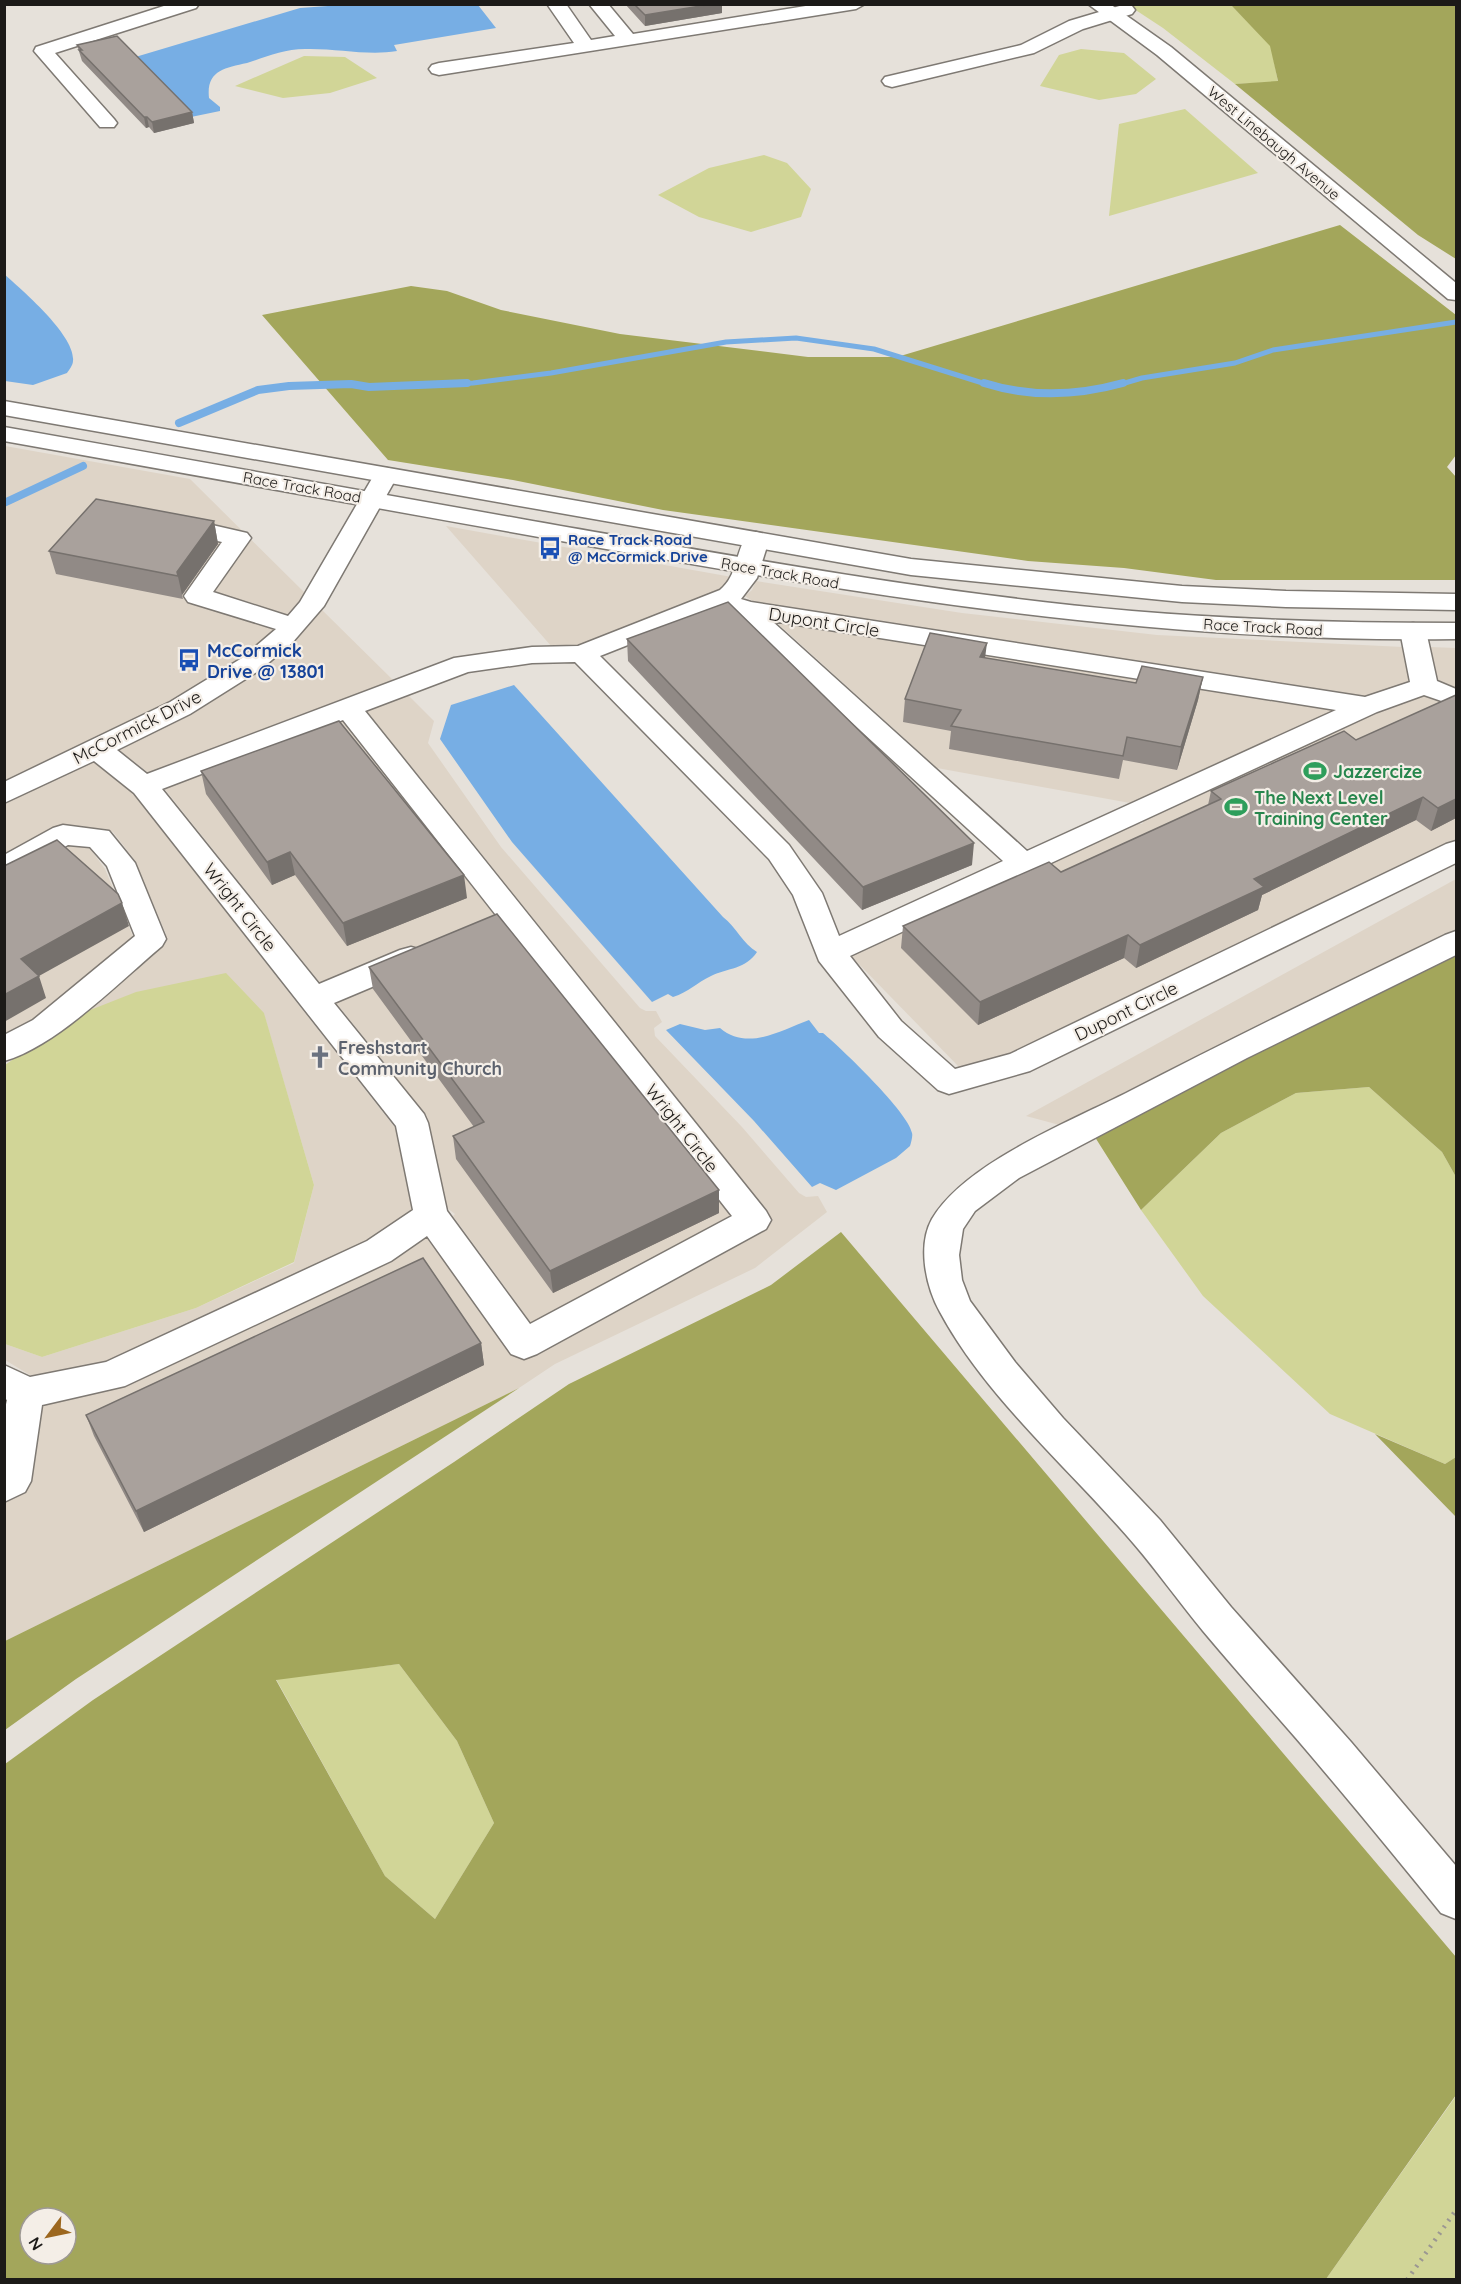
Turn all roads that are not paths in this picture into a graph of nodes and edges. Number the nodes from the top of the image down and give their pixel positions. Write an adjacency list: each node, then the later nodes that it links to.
1 (190, 4): 10 (street)
2 (556, 4): 7 (street)
3 (598, 4): 6 (street)
4 (856, 4): 6 (street)
5 (1113, 8): 9 (street); 11 (street, West Linebaugh Avenue)
6 (628, 40): 7 (street)
7 (586, 47): 8 (street)
8 (439, 69)
9 (892, 81)
10 (107, 123)
11 (1453, 286)
12 (4, 408): 14 (street, Race Track Road)
13 (4, 434): 15 (street, Race Track Road)
14 (386, 475): 15 (street, McCormick Drive); 17 (street, Race Track Road)
15 (373, 500): 17 (street, Race Track Road); 20 (street, McCormick Drive)
16 (154, 521): 20 (street)
17 (753, 554): 18 (street, Race Track Road); 19 (street); 21 (street, Race Track Road)
18 (1456, 602)
19 (736, 603): 23 (street); 26 (street, Dupont Circle); 32 (street, Dupont Circle)
20 (293, 626): 28 (street, McCormick Drive)
21 (1413, 631): 22 (street, Race Track Road); 24 (street)
22 (1456, 631)
23 (582, 654): 27 (street); 38 (street, Dupont Circle)
24 (1424, 686): 25 (street); 26 (street, Dupont Circle)
25 (1456, 698)
26 (1367, 706): 32 (street, Dupont Circle)
27 (348, 708): 29 (street); 34 (street, Wright Circle)
28 (96, 748): 29 (street, Wright Circle); 30 (street, McCormick Drive)
29 (144, 786): 39 (street, Wright Circle)
30 (4, 794)
31 (1456, 851): 38 (street, Dupont Circle)
32 (1024, 864): 38 (street, Dupont Circle)
33 (4, 868): 40 (street)
34 (514, 917): 35 (street); 41 (street, Wright Circle)
35 (482, 930)
36 (1456, 942): 44 (street)
37 (438, 947): 39 (street)
38 (830, 953)
39 (313, 999): 41 (street, Wright Circle)
40 (4, 1050)
41 (431, 1215): 42 (street)
42 (15, 1387): 43 (street)
43 (4, 1486)
44 (1456, 1898)

